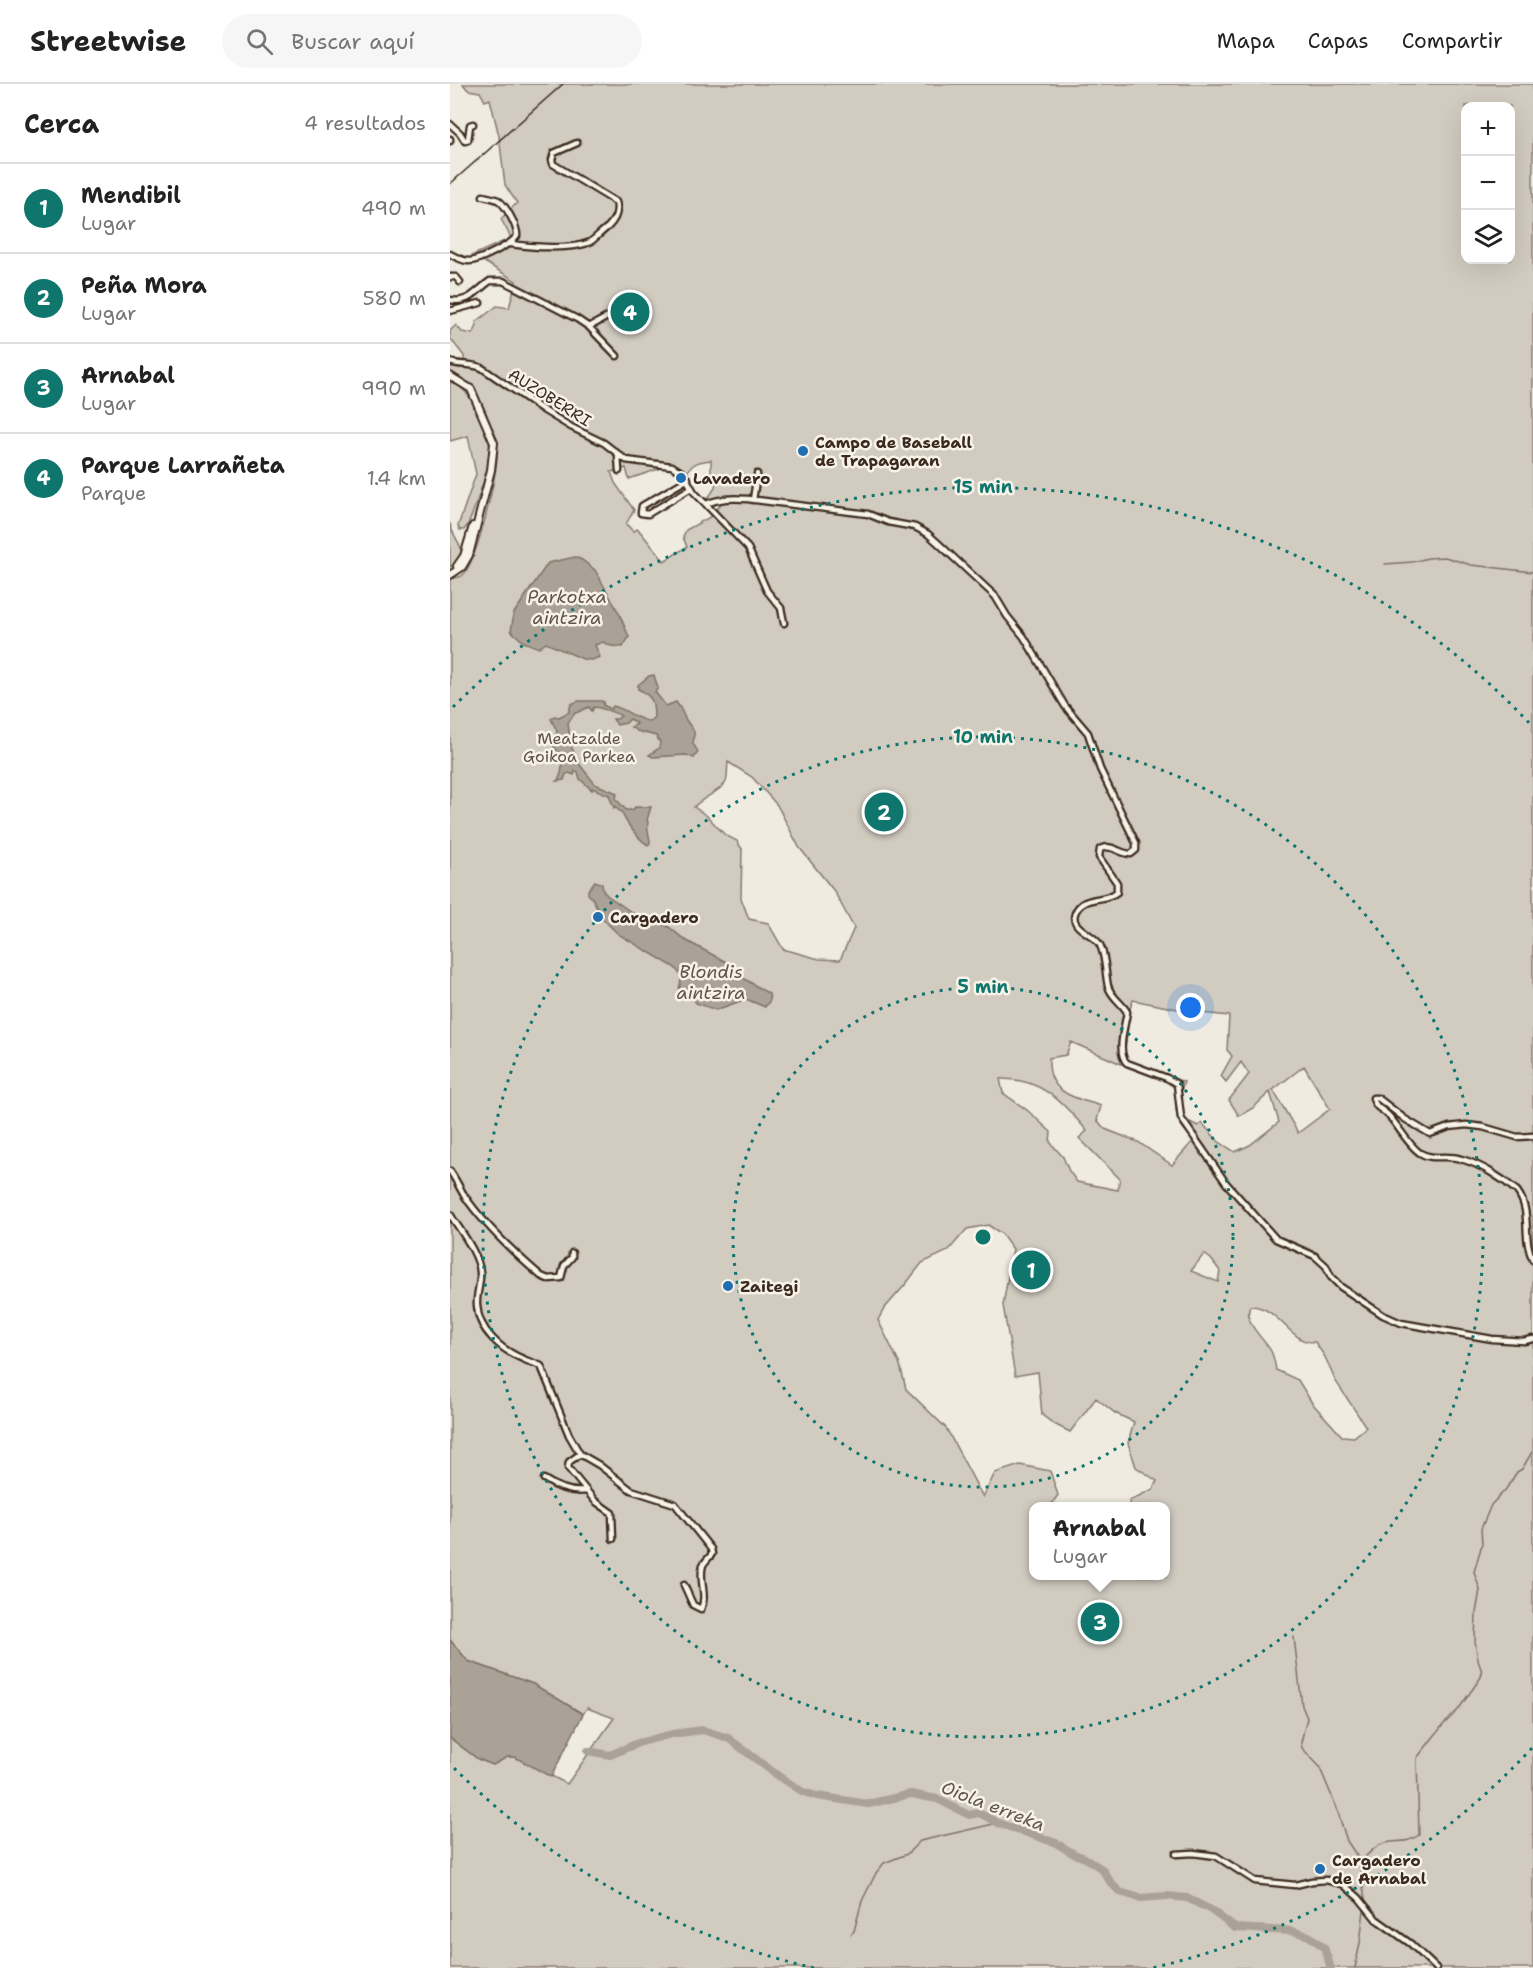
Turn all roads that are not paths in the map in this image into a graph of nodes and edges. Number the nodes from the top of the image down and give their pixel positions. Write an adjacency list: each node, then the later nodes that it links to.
1 (450, 124): 2 (street)
2 (473, 124)
3 (577, 143): 5 (street)
4 (483, 196): 5 (street)
5 (511, 244): 6 (street)
6 (450, 254)
7 (451, 276): 8 (street)
8 (460, 282)
9 (453, 300): 11 (street); 14 (street)
10 (480, 303): 11 (street)
11 (469, 307): 12 (street)
12 (451, 312)
13 (613, 314): 14 (street)
14 (589, 327): 15 (street)
15 (617, 356)
16 (450, 362): 18 (street, AUZOBERRI)
17 (450, 376): 25 (street)
18 (618, 455): 19 (street); 21 (street, AUZOBERRI)
19 (619, 471)
20 (757, 474): 23 (street)
21 (688, 479): 22 (street); 22 (street)
22 (691, 488): 24 (street)
23 (753, 500): 24 (street); 32 (street)
24 (706, 504): 26 (street)
25 (450, 573)
26 (784, 623)
27 (1533, 1136): 31 (street)
28 (450, 1171): 30 (street)
29 (450, 1214): 33 (street)
30 (572, 1253)
31 (1533, 1260)
32 (1533, 1339)
33 (580, 1454): 35 (street); 37 (street)
34 (544, 1479): 35 (street)
35 (586, 1491): 36 (street)
36 (613, 1539)
37 (684, 1585)
38 (1176, 1854): 39 (street)
39 (1436, 1968)

